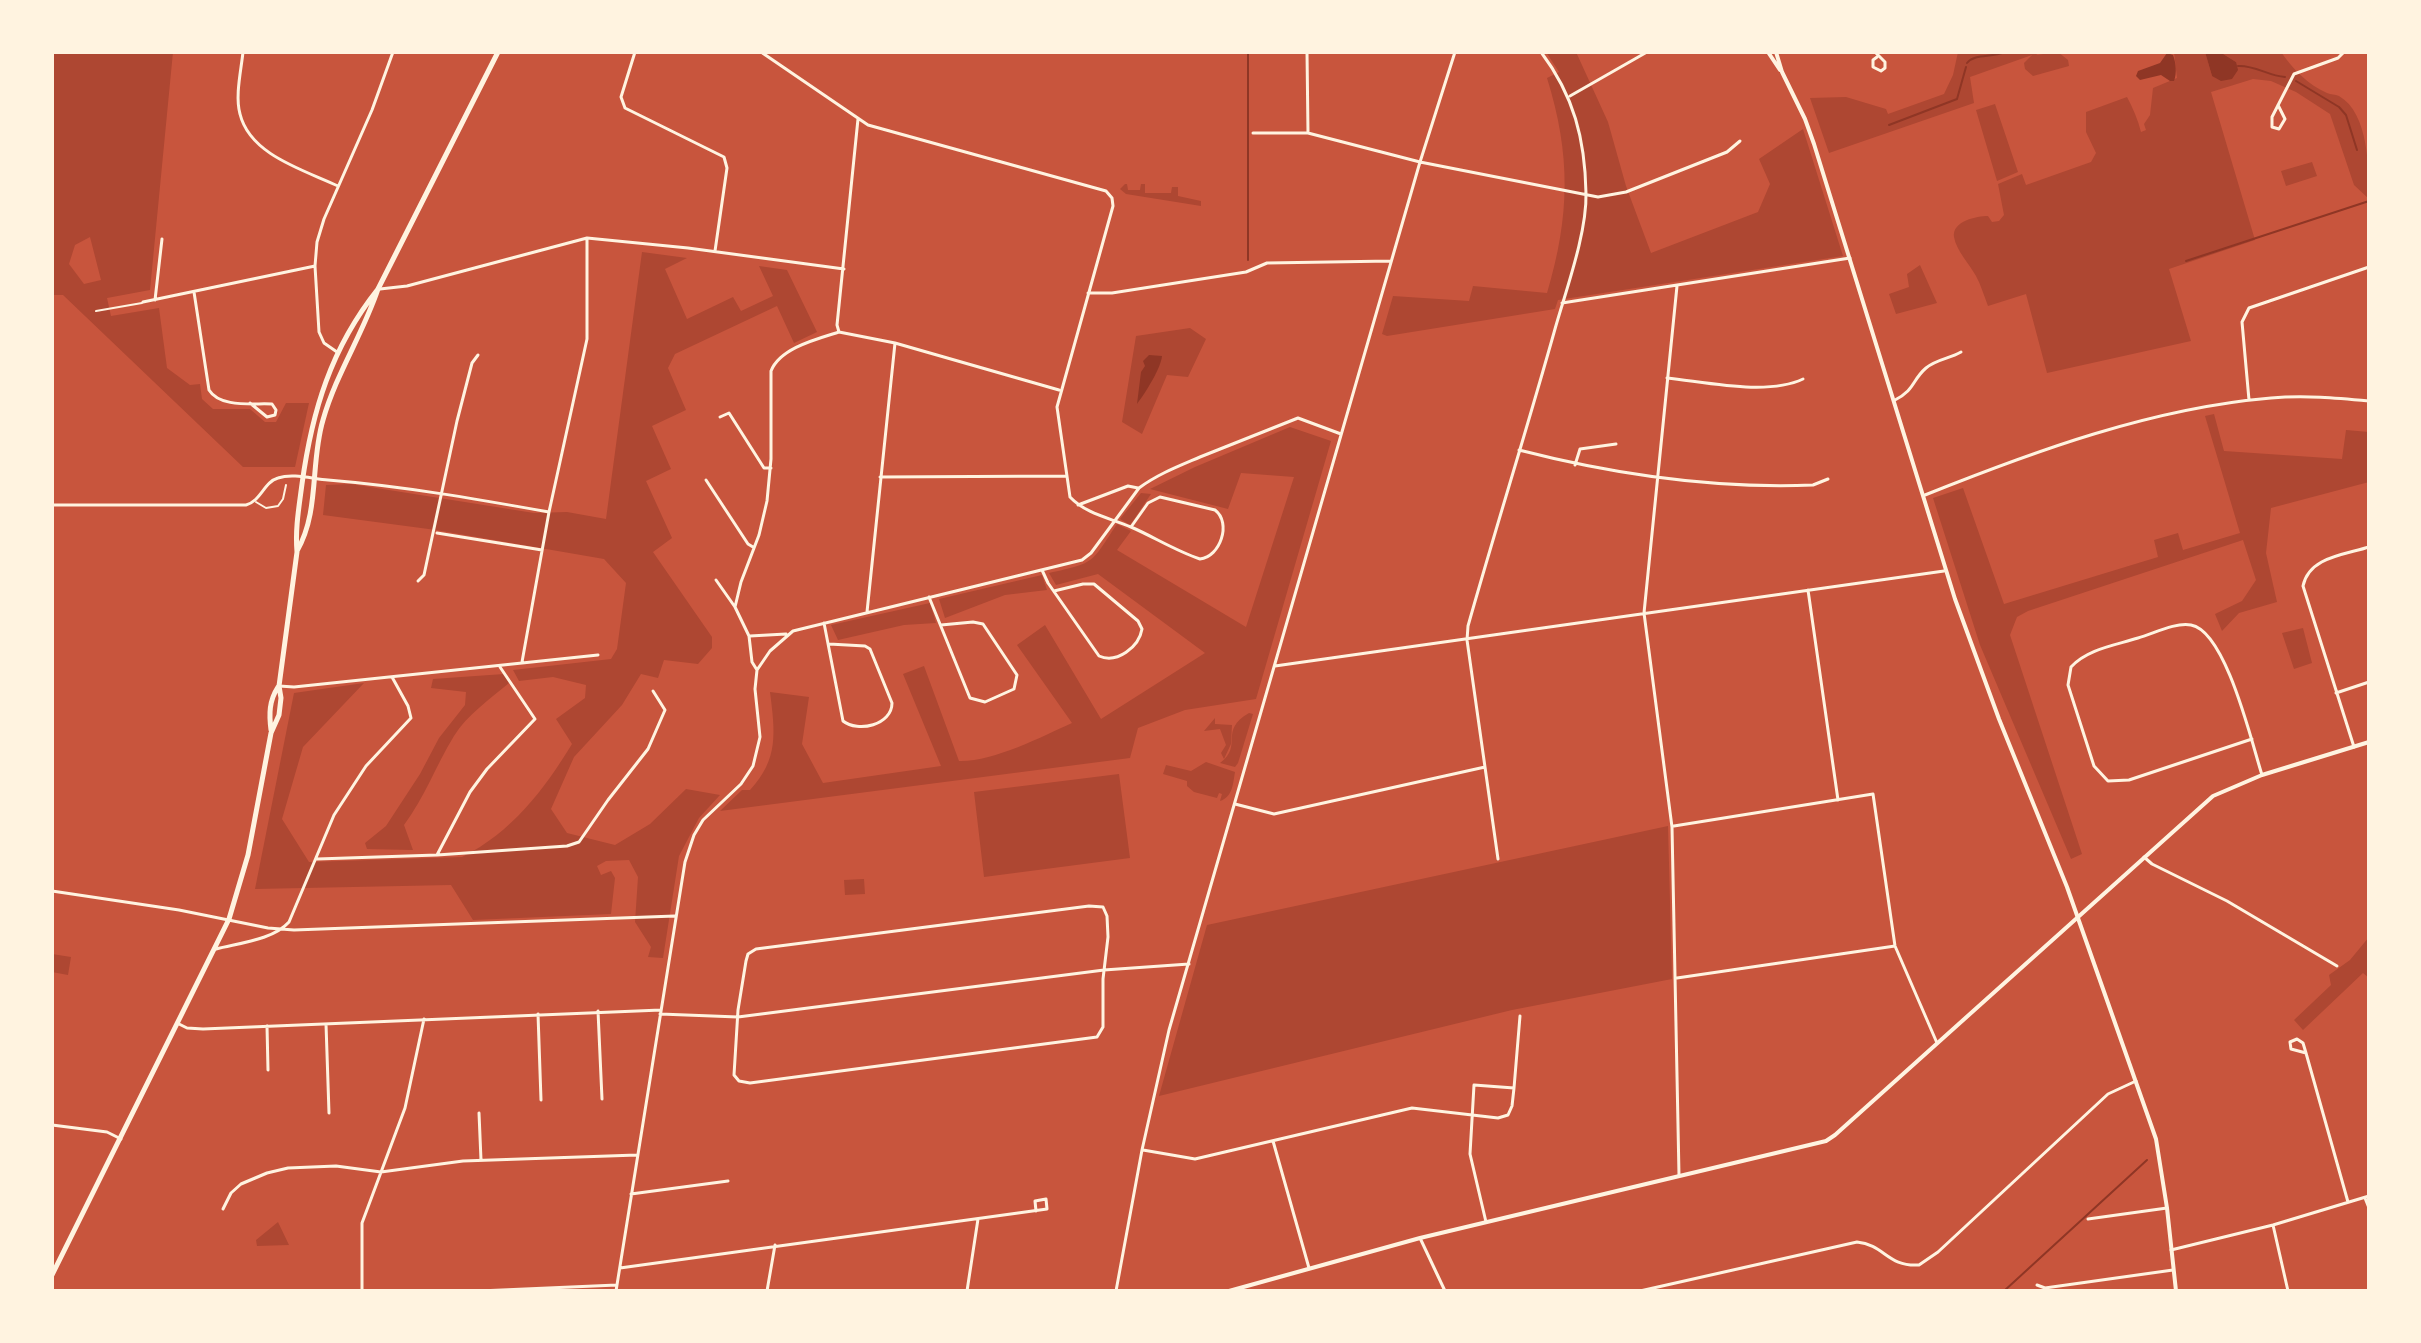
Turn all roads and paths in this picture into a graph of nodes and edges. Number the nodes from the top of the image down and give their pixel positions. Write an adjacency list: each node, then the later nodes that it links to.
1 (243, 52): 22 (street)
2 (393, 52): 22 (street)
3 (498, 52): 33 (main road)
4 (635, 52): 26 (street)
5 (761, 52): 17 (street)
6 (1307, 52): 19 (street)
7 (1455, 52): 21 (street)
8 (1541, 52): 15 (street)
9 (1647, 52): 15 (street)
10 (1768, 52): 14 (main road)
11 (1776, 52): 14 (main road)
12 (2344, 52): 13 (street); 16 (street)
13 (2351, 52)
14 (1782, 72): 27 (main road)
15 (1569, 97): 23 (street)
16 (2278, 105): 16 (street)
17 (858, 119): 31 (street); 35 (street)
18 (1253, 133): 19 (street)
19 (1308, 133): 21 (street)
20 (1740, 141): 23 (street)
21 (1420, 162): 23 (street); 28 (street)
22 (338, 186): 29 (street)
23 (1587, 197): 38 (street)
24 (587, 238): 26 (street); 33 (street); 75 (street)
25 (162, 239): 36 (street)
26 (715, 251): 31 (street)
27 (1850, 258): 32 (street); 49 (main road)
28 (1391, 261): 35 (street); 56 (street)
29 (315, 266): 34 (street); 43 (street)
30 (2369, 267): 50 (street)
31 (844, 269): 40 (street)
32 (1677, 286): 38 (street); 46 (street)
33 (378, 289): 43 (main road); 45 (main road)
34 (194, 292): 36 (street); 52 (street)
35 (1088, 293): 48 (street)
36 (155, 300): 37 (street)
37 (143, 302): 39 (lane)
38 (1562, 303): 58 (street)
39 (96, 311)
40 (839, 332): 41 (street); 60 (street)
41 (895, 343): 48 (street); 62 (street)
42 (1961, 352): 49 (street)
43 (338, 353): 45 (main road); 63 (main road)
44 (478, 355): 70 (street)
45 (347, 359): 64 (main road)
46 (1667, 378): 47 (street); 65 (street)
47 (1803, 379)
48 (1060, 390): 61 (street)
49 (1895, 400): 71 (main road)
50 (2249, 400): 51 (street); 71 (street)
51 (2369, 401)
52 (250, 403): 52 (street)
53 (1307, 414): 55 (lane)
54 (720, 417): 60 (street)
55 (1298, 418): 56 (street); 69 (street)
56 (1341, 434): 102 (street)
57 (1616, 444): 59 (street)
58 (1519, 450): 59 (street); 97 (street)
59 (1575, 465): 65 (street)
60 (771, 468): 79 (street)
61 (1067, 476): 62 (street); 74 (street)
62 (880, 477): 91 (street)
63 (303, 478): 64 (street); 72 (street); 82 (main road)
64 (316, 479): 70 (street); 82 (main road)
65 (1657, 479): 66 (street); 92 (street)
66 (1828, 479)
67 (706, 480): 79 (street)
68 (286, 485): 72 (lane)
69 (1139, 488): 74 (street); 76 (street)
70 (441, 493): 75 (street); 86 (street)
71 (1925, 495): 84 (main road)
72 (256, 501): 73 (street)
73 (52, 505)
74 (1078, 505): 76 (street)
75 (549, 512): 81 (street)
76 (1115, 521): 77 (street); 83 (street)
77 (1131, 527): 77 (street)
78 (437, 533): 81 (street)
79 (753, 547): 90 (street)
80 (2369, 547): 108 (street)
81 (542, 550): 100 (street)
82 (297, 552): 106 (main road)
83 (1042, 570): 88 (street); 89 (street)
84 (1946, 570): 87 (street); 123 (main road)
85 (716, 580): 90 (street)
86 (418, 581)
87 (1808, 589): 92 (street); 114 (street)
88 (1054, 591): 88 (street)
89 (929, 597): 91 (street); 94 (street)
90 (735, 607): 96 (street)
91 (867, 612): 93 (street)
92 (1644, 613): 97 (street); 116 (street)
93 (824, 623): 95 (street); 98 (street)
94 (941, 625): 94 (street)
95 (786, 634): 96 (street); 103 (street)
96 (749, 636): 103 (street)
97 (1467, 640): 102 (street); 112 (street)
98 (829, 644): 98 (street)
99 (598, 655): 100 (street)
100 (522, 662): 101 (street)
101 (500, 666): 104 (street); 117 (street)
102 (1275, 666): 115 (street)
103 (757, 670): 122 (street)
104 (392, 677): 106 (street); 119 (street)
105 (2369, 682): 108 (street)
106 (279, 686): 124 (main road)
107 (653, 691): 117 (street)
108 (2336, 693): 111 (street)
109 (2252, 739): 109 (street); 113 (street)
110 (2369, 742): 111 (main road)
111 (2354, 747): 113 (main road)
112 (1485, 767): 115 (street); 120 (street)
113 (2262, 775): 118 (main road)
114 (1838, 800): 116 (street); 126 (street)
115 (1235, 804): 128 (street)
116 (1672, 827): 131 (street)
117 (437, 855): 119 (street)
118 (2144, 857): 123 (main road); 129 (street)
119 (317, 859): 125 (street)
120 (1498, 859)
121 (52, 891): 124 (street)
122 (675, 916): 125 (street); 133 (street)
123 (2077, 918): 141 (main road); 144 (main road)
124 (229, 919): 125 (street); 127 (main road)
125 (282, 930): 127 (street)
126 (1895, 946): 131 (street); 141 (street)
127 (216, 949): 138 (main road)
128 (1189, 964): 130 (street); 154 (street)
129 (2337, 966)
130 (1104, 970): 136 (street); 136 (street); 136 (street)
131 (1677, 978): 158 (street)
132 (598, 1011): 133 (street); 134 (street); 146 (street)
133 (660, 1012): 136 (street); 155 (street)
134 (538, 1014): 137 (street); 147 (street)
135 (1520, 1016): 145 (street)
136 (738, 1017)
137 (424, 1019): 139 (street); 157 (street)
138 (179, 1024): 140 (street); 152 (main road)
139 (326, 1024): 140 (street); 148 (street)
140 (267, 1026): 143 (street)
141 (1937, 1043): 158 (main road)
142 (2306, 1053): 162 (street)
143 (268, 1070)
144 (2136, 1081): 163 (main road); 188 (street)
145 (1514, 1088): 150 (street); 150 (street)
146 (602, 1099)
147 (541, 1100)
148 (329, 1113)
149 (479, 1113): 156 (street)
150 (1471, 1115): 153 (street); 169 (street)
151 (52, 1125): 152 (street)
152 (121, 1139): 177 (main road)
153 (1273, 1141): 154 (street); 175 (street)
154 (1142, 1150): 185 (street)
155 (638, 1155): 156 (street); 160 (street)
156 (481, 1160): 157 (street)
157 (381, 1172): 165 (street); 180 (street)
158 (1679, 1176): 169 (main road)
159 (728, 1181): 160 (street)
160 (631, 1194): 174 (street)
161 (2367, 1197): 162 (street); 164 (street)
162 (2348, 1202): 170 (street)
163 (2167, 1208): 168 (street); 173 (main road)
164 (2369, 1208)
165 (223, 1209)
166 (1036, 1211): 167 (street)
167 (978, 1219): 172 (street); 184 (street)
168 (2088, 1219)
169 (1486, 1222): 171 (main road)
170 (2273, 1225): 173 (street); 190 (street)
171 (1420, 1238): 175 (main road); 187 (street)
172 (775, 1245): 174 (street); 183 (street)
173 (2171, 1250): 176 (main road)
174 (620, 1268): 178 (street)
175 (1309, 1269): 186 (main road)
176 (2173, 1270): 179 (street); 189 (main road)
177 (52, 1275)
178 (617, 1285): 181 (street); 182 (street)
179 (2037, 1285)
180 (362, 1291)
181 (479, 1291)
182 (616, 1291)
183 (767, 1291)
184 (967, 1291)
185 (1116, 1291)
186 (1229, 1291)
187 (1445, 1291)
188 (1640, 1291)
189 (2176, 1291)
190 (2288, 1291)

